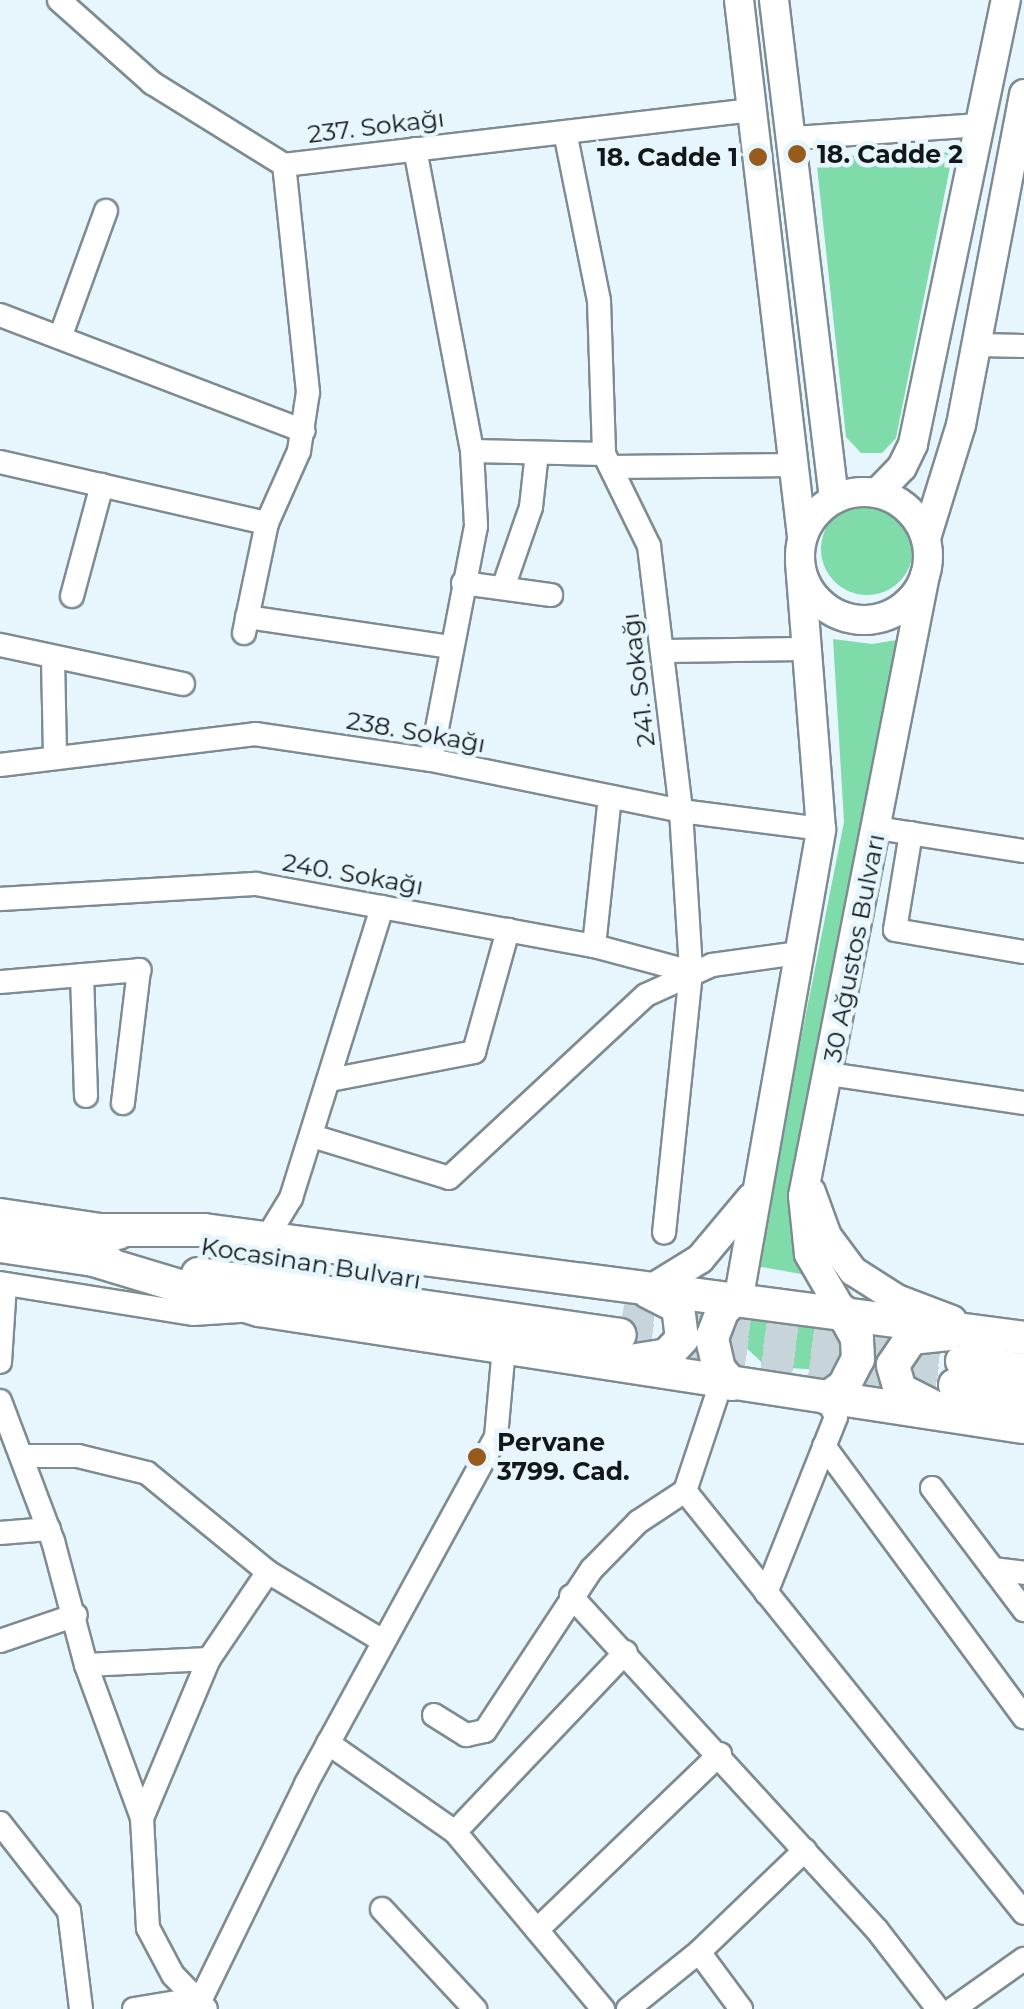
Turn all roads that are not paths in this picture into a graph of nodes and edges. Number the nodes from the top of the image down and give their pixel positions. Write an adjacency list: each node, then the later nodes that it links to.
1 (60, 0): 11 (street, 237. Sokağı)
2 (739, 0): 6 (main road, 30 Ağustos Bulvarı)
3 (774, 0): 9 (main road)
4 (1006, 0): 7 (main road)
5 (1023, 108): 15 (main road)
6 (752, 110): 8 (street, 237. Sokağı); 24 (main road, 30 Ağustos Bulvarı)
7 (980, 125): 9 (street); 17 (main road)
8 (565, 132): 10 (street, 237. Sokağı); 22 (street, 241. Sokağı)
9 (795, 138): 27 (main road)
10 (415, 149): 11 (street, 237. Sokağı); 20 (street)
11 (284, 165): 19 (street)
12 (106, 211): 14 (street)
13 (0, 315): 14 (street)
14 (60, 335): 19 (street)
15 (978, 346): 16 (street); 18 (main road)
16 (1024, 346)
17 (918, 418): 18 (main road); 26 (main road)
18 (961, 425): 29 (main road)
19 (304, 431): 28 (street)
20 (472, 452): 21 (street); 32 (street)
21 (536, 453): 22 (street); 33 (street)
22 (607, 461): 24 (street); 39 (street, 241. Sokağı)
23 (0, 462): 25 (street)
24 (794, 465): 30 (main road, 30 Ağustos Bulvarı)
25 (102, 485): 28 (street); 35 (street)
26 (877, 493): 27 (main road); 29 (main road)
27 (834, 499): 30 (main road)
28 (267, 523): 37 (street)
29 (926, 538): 31 (main road)
30 (801, 549): 31 (main road); 38 (main road, 30 Ağustos Bulvarı)
31 (925, 576): 47 (main road, 30 Ağustos Bulvarı)
32 (463, 583): 33 (street); 37 (street)
33 (503, 588): 34 (street)
34 (551, 594)
35 (72, 596)
36 (0, 644): 40 (street)
37 (449, 647): 43 (street)
38 (807, 649): 39 (street); 48 (main road, 30 Ağustos Bulvarı)
39 (662, 651): 46 (street, 241. Sokağı)
40 (52, 659): 41 (street); 42 (street)
41 (183, 684)
42 (55, 757): 43 (street, 238. Sokağı); 44 (street, 238. Sokağı)
43 (431, 760): 45 (street, 238. Sokağı)
44 (0, 765)
45 (610, 796): 46 (street, 238. Sokağı); 54 (street)
46 (681, 811): 48 (street, 238. Sokağı); 57 (street, 241. Sokağı)
47 (877, 828): 49 (street); 60 (main road, 30 Ağustos Bulvarı)
48 (821, 829): 56 (main road, 30 Ağustos Bulvarı)
49 (911, 833): 50 (street); 55 (street)
50 (1024, 850)
51 (0, 898): 52 (street, 240. Sokağı)
52 (382, 907): 53 (street, 240. Sokağı); 61 (street)
53 (508, 930): 54 (street, 240. Sokağı); 61 (street)
54 (594, 946): 57 (street, 240. Sokağı)
55 (1024, 952)
56 (799, 953): 57 (street); 67 (main road, 30 Ağustos Bulvarı)
57 (691, 972): 65 (street); 70 (street, 241. Sokağı)
58 (82, 974): 59 (street); 62 (street); 63 (street)
59 (0, 982)
60 (829, 1074): 64 (street); 66 (main road, 30 Ağustos Bulvarı)
61 (330, 1080): 65 (street)
62 (86, 1096)
63 (123, 1103)
64 (1024, 1103)
65 (312, 1136): 68 (street)
66 (808, 1171): 78 (main road, 30 Ağustos Bulvarı); 80 (main road)
67 (757, 1188): 76 (main road, 30 Ağustos Bulvarı); 79 (main road)
68 (291, 1198): 71 (street); 73 (street)
69 (0, 1215): 72 (highway, Kocasinan Bulvarı)
70 (664, 1234)
71 (266, 1239): 72 (highway); 73 (highway)
72 (93, 1244): 74 (highway, Kocasinan Bulvarı); 77 (highway); 79 (highway, Kocasinan Bulvarı)
73 (300, 1244): 79 (highway)
74 (0, 1246)
75 (3, 1283): 77 (street); 83 (street)
76 (739, 1296): 78 (highway); 79 (highway); 85 (highway)
77 (259, 1310): 82 (highway)
78 (842, 1311): 80 (highway); 87 (highway)
79 (624, 1325): 82 (highway); 85 (highway)
80 (982, 1332): 81 (highway); 89 (highway)
81 (1024, 1338)
82 (504, 1347): 105 (street)
83 (0, 1362)
84 (1024, 1370): 86 (highway)
85 (726, 1384): 87 (highway); 94 (street)
86 (1024, 1396)
87 (826, 1398): 89 (highway); 91 (street)
88 (0, 1401): 92 (street)
89 (967, 1418): 90 (highway)
90 (1024, 1427)
91 (824, 1446): 100 (street); 110 (street)
92 (22, 1456): 95 (street); 98 (street)
93 (932, 1488): 97 (street)
94 (684, 1490): 100 (street); 101 (street)
95 (49, 1529): 96 (street); 103 (street)
96 (0, 1533)
97 (993, 1569): 99 (street); 102 (street)
98 (268, 1572): 105 (street); 107 (street)
99 (1024, 1573)
100 (766, 1592): 118 (street)
101 (571, 1596): 106 (street); 109 (street)
102 (1024, 1610)
103 (76, 1615): 104 (street); 108 (street)
104 (0, 1641)
105 (384, 1641): 111 (street)
106 (626, 1652): 112 (street); 115 (street)
107 (209, 1658): 108 (street); 113 (street)
108 (86, 1665): 113 (street)
109 (434, 1715)
110 (1024, 1716)
111 (328, 1743): 115 (street); 122 (street)
112 (720, 1754): 116 (street); 119 (street)
113 (142, 1818): 122 (street)
114 (0, 1823): 123 (street)
115 (455, 1832): 119 (street)
116 (805, 1850): 120 (street); 129 (street)
117 (382, 1909): 125 (street)
118 (1024, 1913)
119 (537, 1930): 126 (street)
120 (699, 1952): 127 (street); 128 (street)
121 (1024, 1959): 130 (street)
122 (199, 2006): 124 (street)
123 (81, 2009)
124 (134, 2009)
125 (475, 2009)
126 (604, 2009)
127 (628, 2009)
128 (741, 2009)
129 (938, 2009)
130 (954, 2009)

